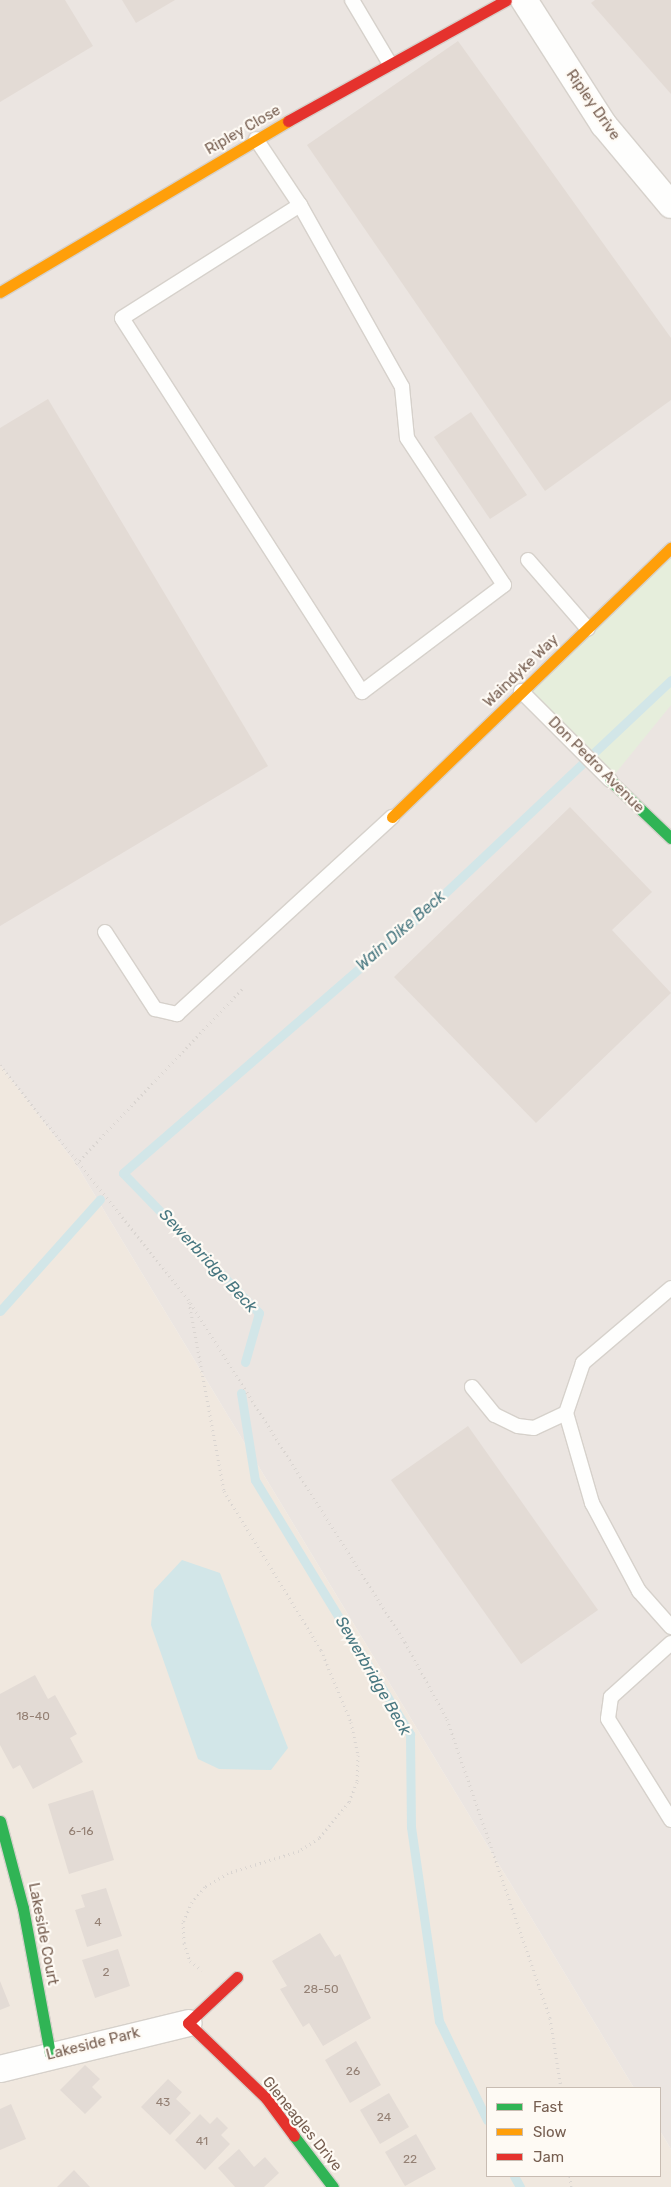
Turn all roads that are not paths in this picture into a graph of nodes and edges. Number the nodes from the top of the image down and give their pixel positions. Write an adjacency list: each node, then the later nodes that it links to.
1 (352, 0): 4 (lane)
2 (506, 0): 4 (street, Ripley Close)
3 (524, 0): 6 (street, Ripley Drive)
4 (390, 64): 5 (street, Ripley Close)
5 (256, 139): 7 (lane); 8 (street, Ripley Close)
6 (671, 204)
7 (300, 205): 7 (lane)
8 (0, 292)
9 (671, 548): 11 (street, Waindyke Way)
10 (528, 560): 11 (lane)
11 (588, 629): 12 (street, Waindyke Way)
12 (522, 691): 13 (lane, Don Pedro Avenue); 14 (street, Waindyke Way)
13 (610, 780): 15 (street, Don Pedro Avenue)
14 (392, 817): 16 (lane)
15 (671, 838)
16 (105, 932)
17 (671, 1288): 19 (lane)
18 (472, 1387): 19 (lane)
19 (566, 1413): 20 (lane)
20 (671, 1627)
21 (671, 1643): 22 (lane)
22 (671, 1820)
23 (0, 1821): 26 (street, Lakeside Court)
24 (237, 1978): 25 (street)
25 (188, 2023): 26 (street, Lakeside Park); 28 (street, Gleneagles Drive)
26 (50, 2054): 27 (street, Lakeside Park)
27 (0, 2069)
28 (333, 2187)

